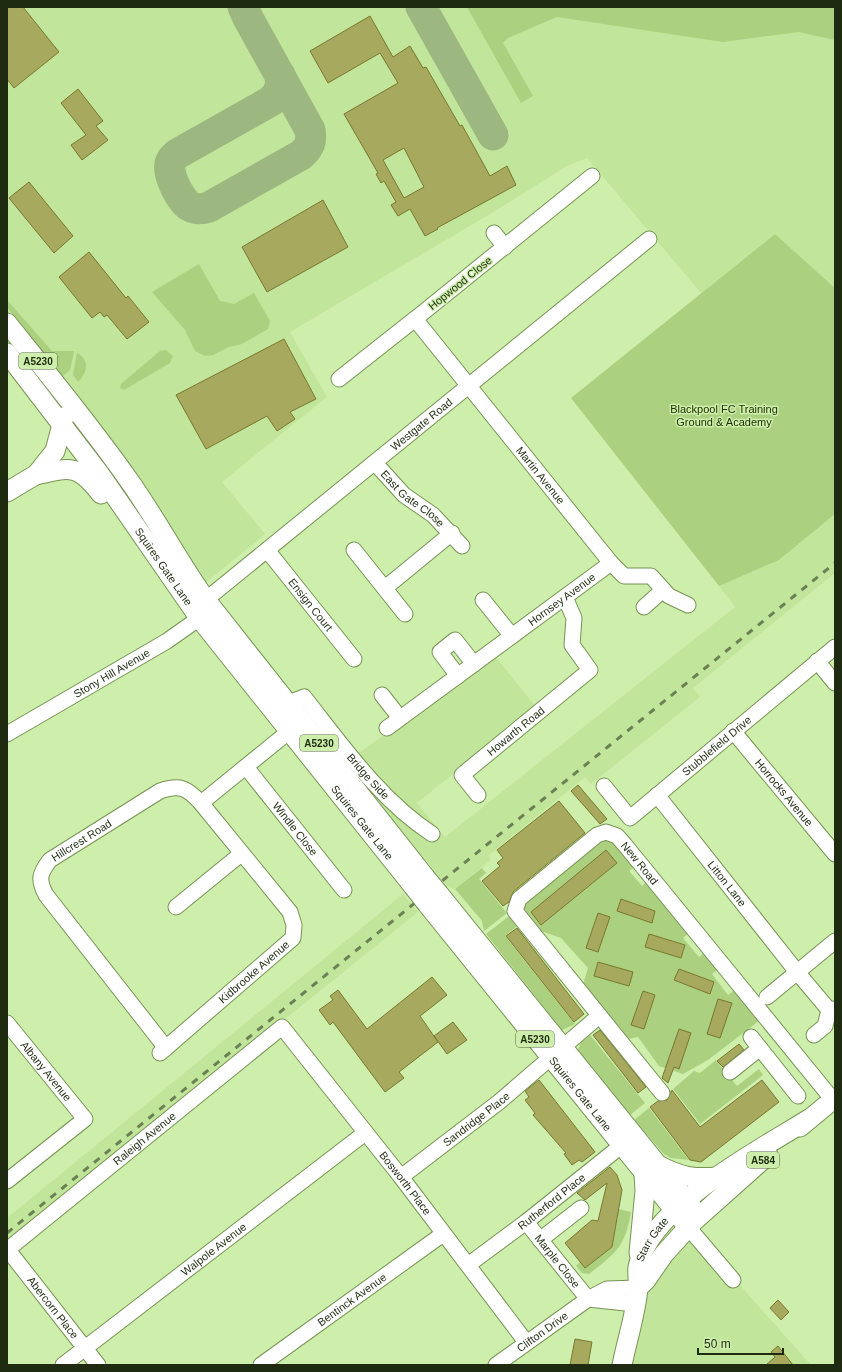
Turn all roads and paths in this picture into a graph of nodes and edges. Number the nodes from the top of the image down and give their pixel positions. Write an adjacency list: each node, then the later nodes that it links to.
1 (592, 176): 4 (street, Hopwood Close)
2 (494, 233): 4 (street)
3 (649, 239): 9 (street, Westgate Road)
4 (505, 247): 5 (street, Hopwood Close)
5 (415, 319): 8 (street, Hopwood Close); 9 (street)
6 (7, 323): 10 (main road, Squires Gate Lane / A5230)
7 (7, 353): 11 (main road, Squires Gate Lane / A5230)
8 (340, 379)
9 (470, 387): 14 (street, Westgate Road); 22 (street, Martin Avenue)
10 (69, 400): 11 (main road); 12 (main road, Squires Gate Lane / A5230)
11 (62, 424): 13 (main road, Squires Gate Lane / A5230); 15 (main road)
12 (90, 428): 13 (main road); 29 (main road, Squires Gate Lane / A5230)
13 (80, 449): 15 (main road); 17 (main road, Squires Gate Lane / A5230)
14 (375, 463): 18 (street, East Gate Close); 20 (street, Westgate Road)
15 (36, 475): 16 (main road); 17 (main road)
16 (7, 492)
17 (141, 532): 29 (main road, Squires Gate Lane / A5230)
18 (452, 534): 19 (street, East Gate Close); 23 (street, East Gate Close)
19 (462, 546)
20 (267, 550): 29 (street, Westgate Road); 33 (street, Ensign Court)
21 (354, 550): 23 (street)
22 (611, 563): 24 (street, Martin Avenue); 25 (street, Hornsey Avenue)
23 (384, 588): 30 (street)
24 (663, 590): 27 (street, Martin Avenue); 28 (street)
25 (565, 597): 31 (street, Hornsey Avenue); 47 (street, Howarth Road)
26 (483, 600): 31 (street)
27 (688, 605)
28 (644, 607)
29 (203, 609): 39 (main road, Squires Gate Lane / A5230); 44 (street, Stony Hill Avenue)
30 (405, 614)
31 (512, 636): 35 (street, Hornsey Avenue)
32 (835, 647): 34 (street, Stubblefield Drive)
33 (354, 659)
34 (817, 661): 37 (street); 43 (street, Stubblefield Drive)
35 (474, 664): 36 (street, Hornsey Avenue); 36 (street)
36 (458, 676): 40 (street, Hornsey Avenue)
37 (835, 683)
38 (382, 695): 40 (street)
39 (281, 706): 41 (main road, Squires Gate Lane / A5230); 50 (street, Bridge Side)
40 (400, 718): 42 (street, Hornsey Avenue)
41 (296, 726): 45 (street); 65 (main road, Squires Gate Lane / A5230, bridge)
42 (387, 728)
43 (733, 731): 48 (street, Stubblefield Drive); 52 (street, Horrocks Avenue)
44 (7, 734)
45 (246, 767): 49 (street); 53 (street, Windle Close)
46 (604, 786): 48 (street, Stubblefield Drive)
47 (478, 795)
48 (657, 795): 56 (street, Litton Lane)
49 (201, 803): 51 (street, Kidbrooke Avenue); 64 (street, Hillcrest Road)
50 (432, 834)
51 (241, 854): 54 (street); 64 (street, Kidbrooke Avenue)
52 (835, 854)
53 (344, 890)
54 (176, 907)
55 (835, 941): 56 (street)
56 (797, 972): 57 (street); 58 (street, Litton Lane)
57 (767, 997)
58 (832, 1009): 62 (street)
59 (600, 1016): 63 (street, New Road); 65 (street); 68 (street, New Road)
60 (282, 1027): 72 (street, Bosworth Place); 84 (street, Raleigh Avenue)
61 (9, 1032): 77 (street, Albany Avenue)
62 (814, 1034)
63 (790, 1048): 66 (street); 70 (street, New Road)
64 (163, 1051)
65 (557, 1053): 73 (main road, Squires Gate Lane / A5230); 75 (street, Sandridge Place)
66 (772, 1062): 67 (street); 69 (street)
67 (730, 1072)
68 (662, 1093)
69 (798, 1096)
70 (834, 1099): 71 (main road, A584)
71 (809, 1119): 76 (main road, A584); 81 (main road, A584)
72 (365, 1133): 75 (street, Bosworth Place); 91 (street, Walpole Avenue)
73 (627, 1141): 74 (main road, Squires Gate Lane / A5230); 80 (street, Rutherford Place)
74 (649, 1169): 76 (main road, Squires Gate Lane / A5230); 78 (main road, Squires Gate Lane / A5230); 86 (main road)
75 (401, 1177): 82 (street, Bosworth Place)
76 (718, 1177): 78 (main road, A584)
77 (7, 1181)
78 (680, 1206): 81 (main road, Squires Gate Lane / A5230); 86 (main road, Starr Gate / A584)
79 (582, 1208): 83 (street)
80 (526, 1222): 83 (street, Marple Close); 85 (street, Rutherford Place)
81 (693, 1222): 87 (street, Squires Gate Lane); 88 (main road, Starr Gate / A584)
82 (443, 1234): 85 (street, Bosworth Place); 94 (street, Bentinck Avenue)
83 (540, 1240): 89 (street, Marple Close)
84 (7, 1250): 91 (street, Abercorn Place)
85 (468, 1265): 90 (street, Bosworth Place)
86 (638, 1267): 88 (main road, Starr Gate / A584)
87 (734, 1280)
88 (637, 1296): 89 (street); 96 (main road, A584)
89 (588, 1299): 90 (street, Clifton Drive)
90 (526, 1342): 95 (street, Clifton Drive)
91 (84, 1348): 92 (street, Walpole Avenue); 93 (street, Abercorn Place)
92 (63, 1365)
93 (98, 1365)
94 (261, 1365)
95 (496, 1365)
96 (622, 1365)

